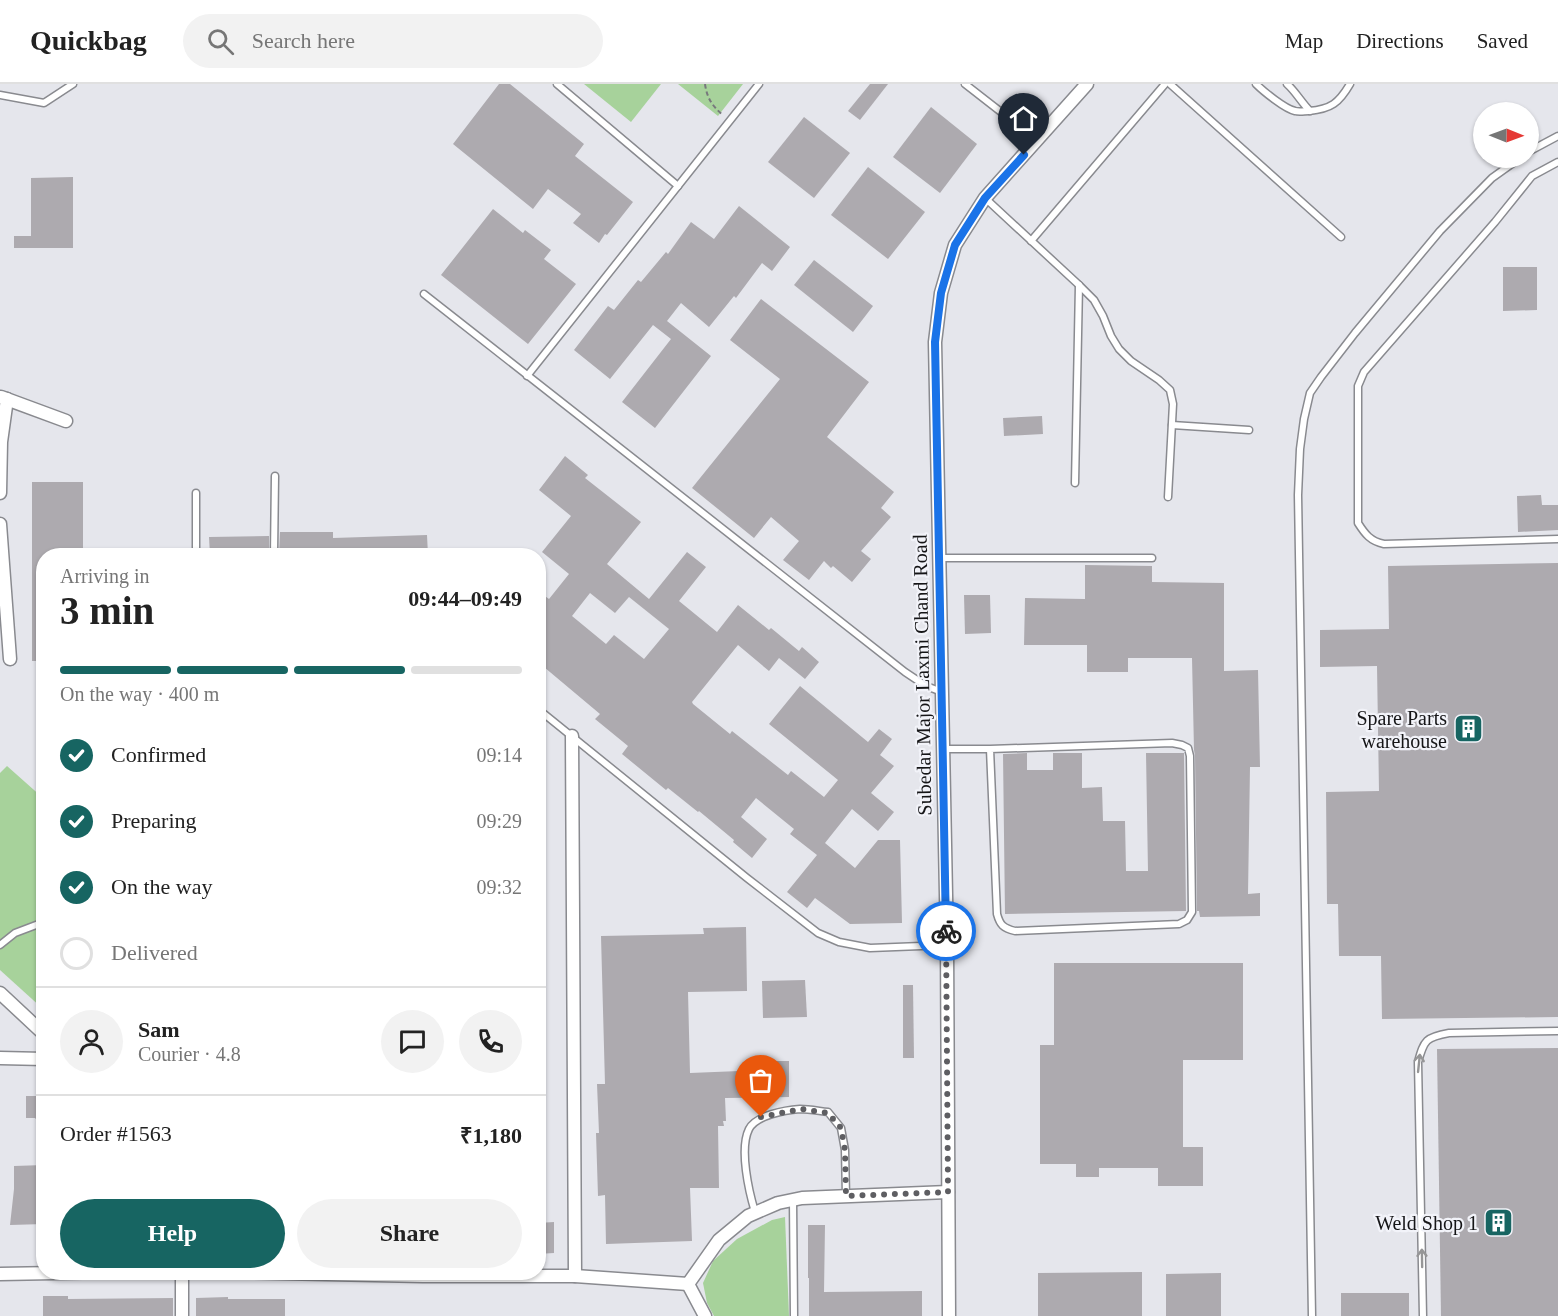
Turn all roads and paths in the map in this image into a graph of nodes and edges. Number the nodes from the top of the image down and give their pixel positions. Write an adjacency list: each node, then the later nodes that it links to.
1 (73, 84): 12 (lane)
2 (557, 84): 20 (lane)
3 (705, 84): 14 (path)
4 (759, 84): 14 (lane)
5 (965, 84): 16 (lane)
6 (1087, 84): 16 (street, Subedar Major Laxmi Chand Road)
7 (1165, 84): 23 (lane)
8 (1170, 84): 22 (lane)
9 (1256, 84): 13 (lane)
10 (1287, 84): 13 (lane)
11 (1350, 84): 13 (lane)
12 (0, 95)
13 (1310, 111)
14 (730, 120): 20 (lane)
15 (1558, 136): 17 (lane)
16 (1037, 140): 21 (street, Subedar Major Laxmi Chand Road)
17 (1539, 146)
18 (1558, 162): 38 (lane)
19 (1506, 168): 73 (lane)
20 (678, 186): 26 (lane)
21 (985, 198): 23 (lane); 42 (street, Subedar Major Laxmi Chand Road)
22 (1341, 237)
23 (1031, 241): 24 (lane)
24 (1079, 285): 29 (lane); 33 (lane)
25 (423, 294): 26 (lane)
26 (526, 376): 46 (lane)
27 (3, 398): 28 (street); 32 (street)
28 (66, 421)
29 (1172, 425): 30 (lane); 36 (lane)
30 (1249, 430)
31 (275, 476): 40 (lane)
32 (0, 480): 34 (street)
33 (1075, 483)
34 (0, 493)
35 (196, 493): 39 (lane)
36 (1168, 497)
37 (0, 524): 41 (street)
38 (1558, 539)
39 (196, 548)
40 (274, 548)
41 (1, 553): 44 (street)
42 (939, 558): 43 (lane); 46 (street, Subedar Major Laxmi Chand Road)
43 (1152, 558)
44 (3, 605): 45 (street)
45 (10, 659)
46 (942, 692): 50 (street, Subedar Major Laxmi Chand Road)
47 (546, 715): 48 (lane)
48 (572, 736): 53 (lane); 66 (street)
49 (990, 748): 49 (lane); 50 (lane)
50 (943, 749): 53 (street, Subedar Major Laxmi Chand Road)
51 (36, 925): 52 (lane)
52 (0, 945)
53 (947, 945): 59 (street, Subedar Major Laxmi Chand Road)
54 (0, 993): 55 (street)
55 (36, 1027)
56 (1558, 1031): 74 (lane, one-way to 56)
57 (0, 1058): 58 (street)
58 (36, 1059)
59 (948, 1192): 60 (street); 72 (street, Subedar Major Laxmi Chand Road)
60 (846, 1196): 61 (street); 62 (lane)
61 (793, 1200): 62 (street); 71 (lane)
62 (755, 1213): 68 (street)
63 (36, 1273): 64 (street)
64 (0, 1274)
65 (546, 1276): 66 (street)
66 (575, 1276): 68 (street)
67 (182, 1280): 69 (street)
68 (688, 1284): 70 (street)
69 (182, 1316)
70 (705, 1316)
71 (794, 1316)
72 (949, 1316)
73 (1312, 1316)
74 (1423, 1316)

